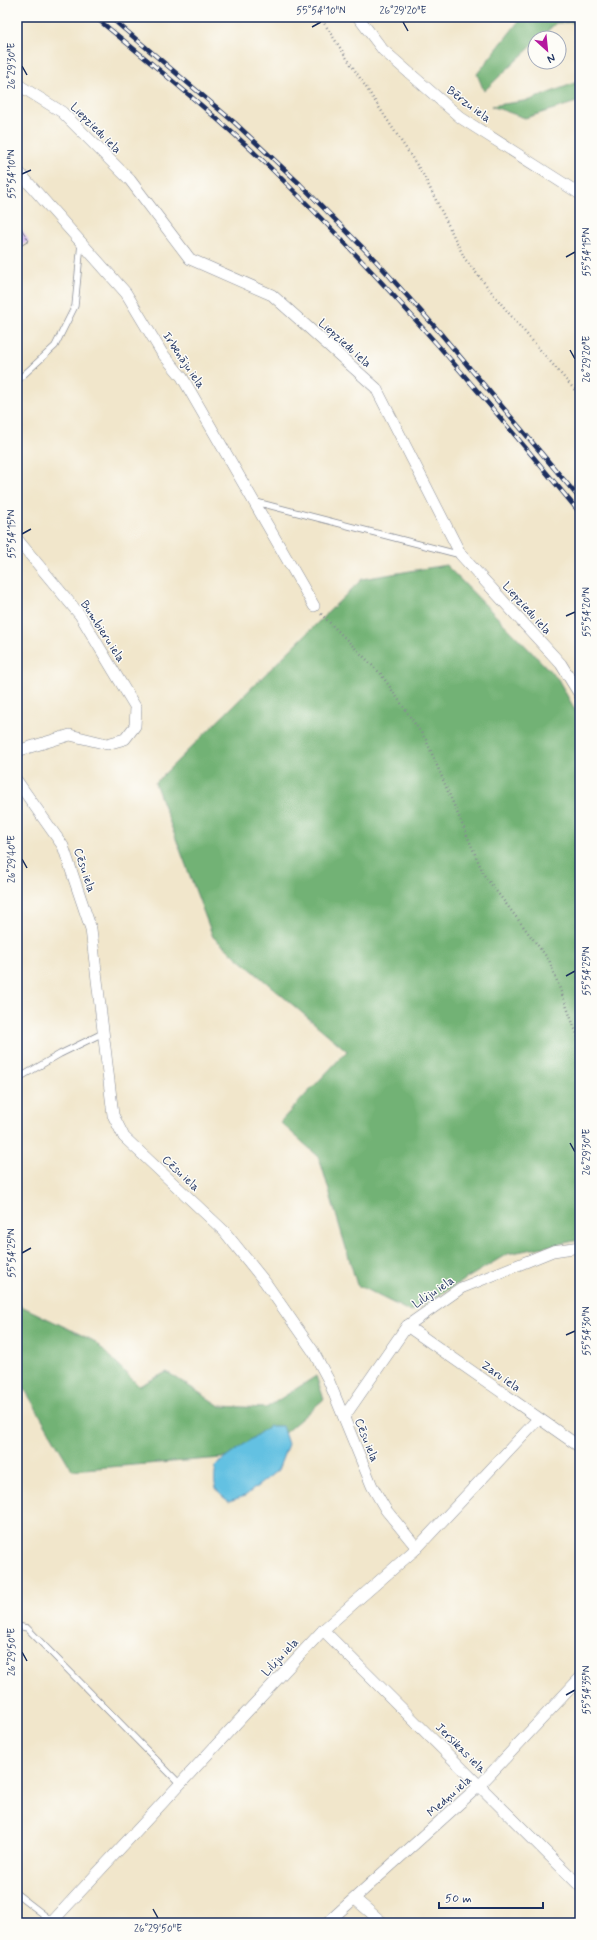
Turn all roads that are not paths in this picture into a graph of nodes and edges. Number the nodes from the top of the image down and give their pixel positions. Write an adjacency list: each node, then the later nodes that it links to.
1 (358, 17): 4 (street, Bērzu iela)
2 (17, 84): 9 (street, Liepziedu iela)
3 (17, 170): 5 (street, Irbenāju iela)
4 (580, 194)
5 (81, 243): 6 (lane); 7 (street, Irbenāju iela)
6 (17, 381)
7 (254, 502): 9 (lane); 10 (street, Irbenāju iela)
8 (17, 539): 12 (street, Bumbieru iela)
9 (461, 555): 11 (street, Liepziedu iela)
10 (314, 606)
11 (580, 695)
12 (17, 751)
13 (17, 781): 14 (street, Cēsu iela)
14 (103, 1033): 15 (lane); 18 (street, Cēsu iela)
15 (17, 1079)
16 (580, 1247): 17 (street, Liliju iela)
17 (407, 1326): 18 (street, Liliju iela); 19 (street, Zaru iela)
18 (344, 1417): 21 (street, Cēsu iela)
19 (538, 1419): 20 (street, Zaru iela); 21 (street, Liliju iela)
20 (580, 1447)
21 (417, 1548): 23 (street, Liliju iela)
22 (17, 1626): 25 (lane)
23 (323, 1630): 25 (street, Liliju iela); 26 (street, Jersikas iela)
24 (580, 1678): 26 (street, Medņu iela)
25 (180, 1784): 30 (street, Liliju iela)
26 (480, 1785): 27 (street, Jersikas iela); 29 (street, Medņu iela)
27 (580, 1886)
28 (17, 1894): 30 (lane)
29 (355, 1899): 31 (street, Medņu iela); 32 (street)
30 (52, 1922)
31 (328, 1923)
32 (383, 1923)

